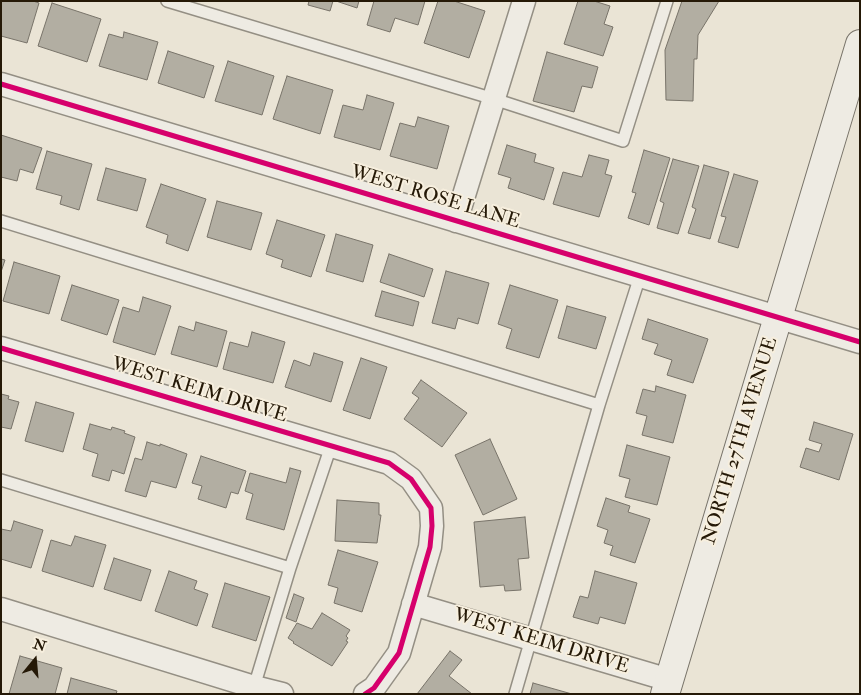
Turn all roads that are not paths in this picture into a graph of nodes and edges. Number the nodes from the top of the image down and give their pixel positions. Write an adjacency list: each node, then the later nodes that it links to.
1 (167, 1): 6 (lane)
2 (524, 1): 6 (street)
3 (666, 1): 6 (lane)
4 (860, 44): 10 (main road, NORTH 27TH AVENUE)
5 (1, 84): 7 (street, WEST ROSE LANE)
6 (494, 99): 7 (street)
7 (456, 220): 9 (street, WEST ROSE LANE)
8 (1, 221): 13 (lane)
9 (640, 276): 10 (street, WEST ROSE LANE); 13 (lane)
10 (778, 318): 11 (street, WEST ROSE LANE); 21 (main road, NORTH 27TH AVENUE)
11 (860, 342)
12 (1, 348): 14 (street, WEST KEIM DRIVE)
13 (599, 405): 19 (lane)
14 (331, 446): 16 (lane); 17 (street, WEST KEIM DRIVE)
15 (1, 480): 16 (lane)
16 (290, 568): 20 (lane)
17 (413, 604): 19 (street, WEST KEIM DRIVE); 23 (street, WEST KEIM DRIVE)
18 (1, 610): 20 (street)
19 (532, 639): 21 (street, WEST KEIM DRIVE); 24 (lane)
20 (254, 687): 22 (street)
21 (667, 687)
22 (282, 694)
23 (365, 694)
24 (515, 694)

